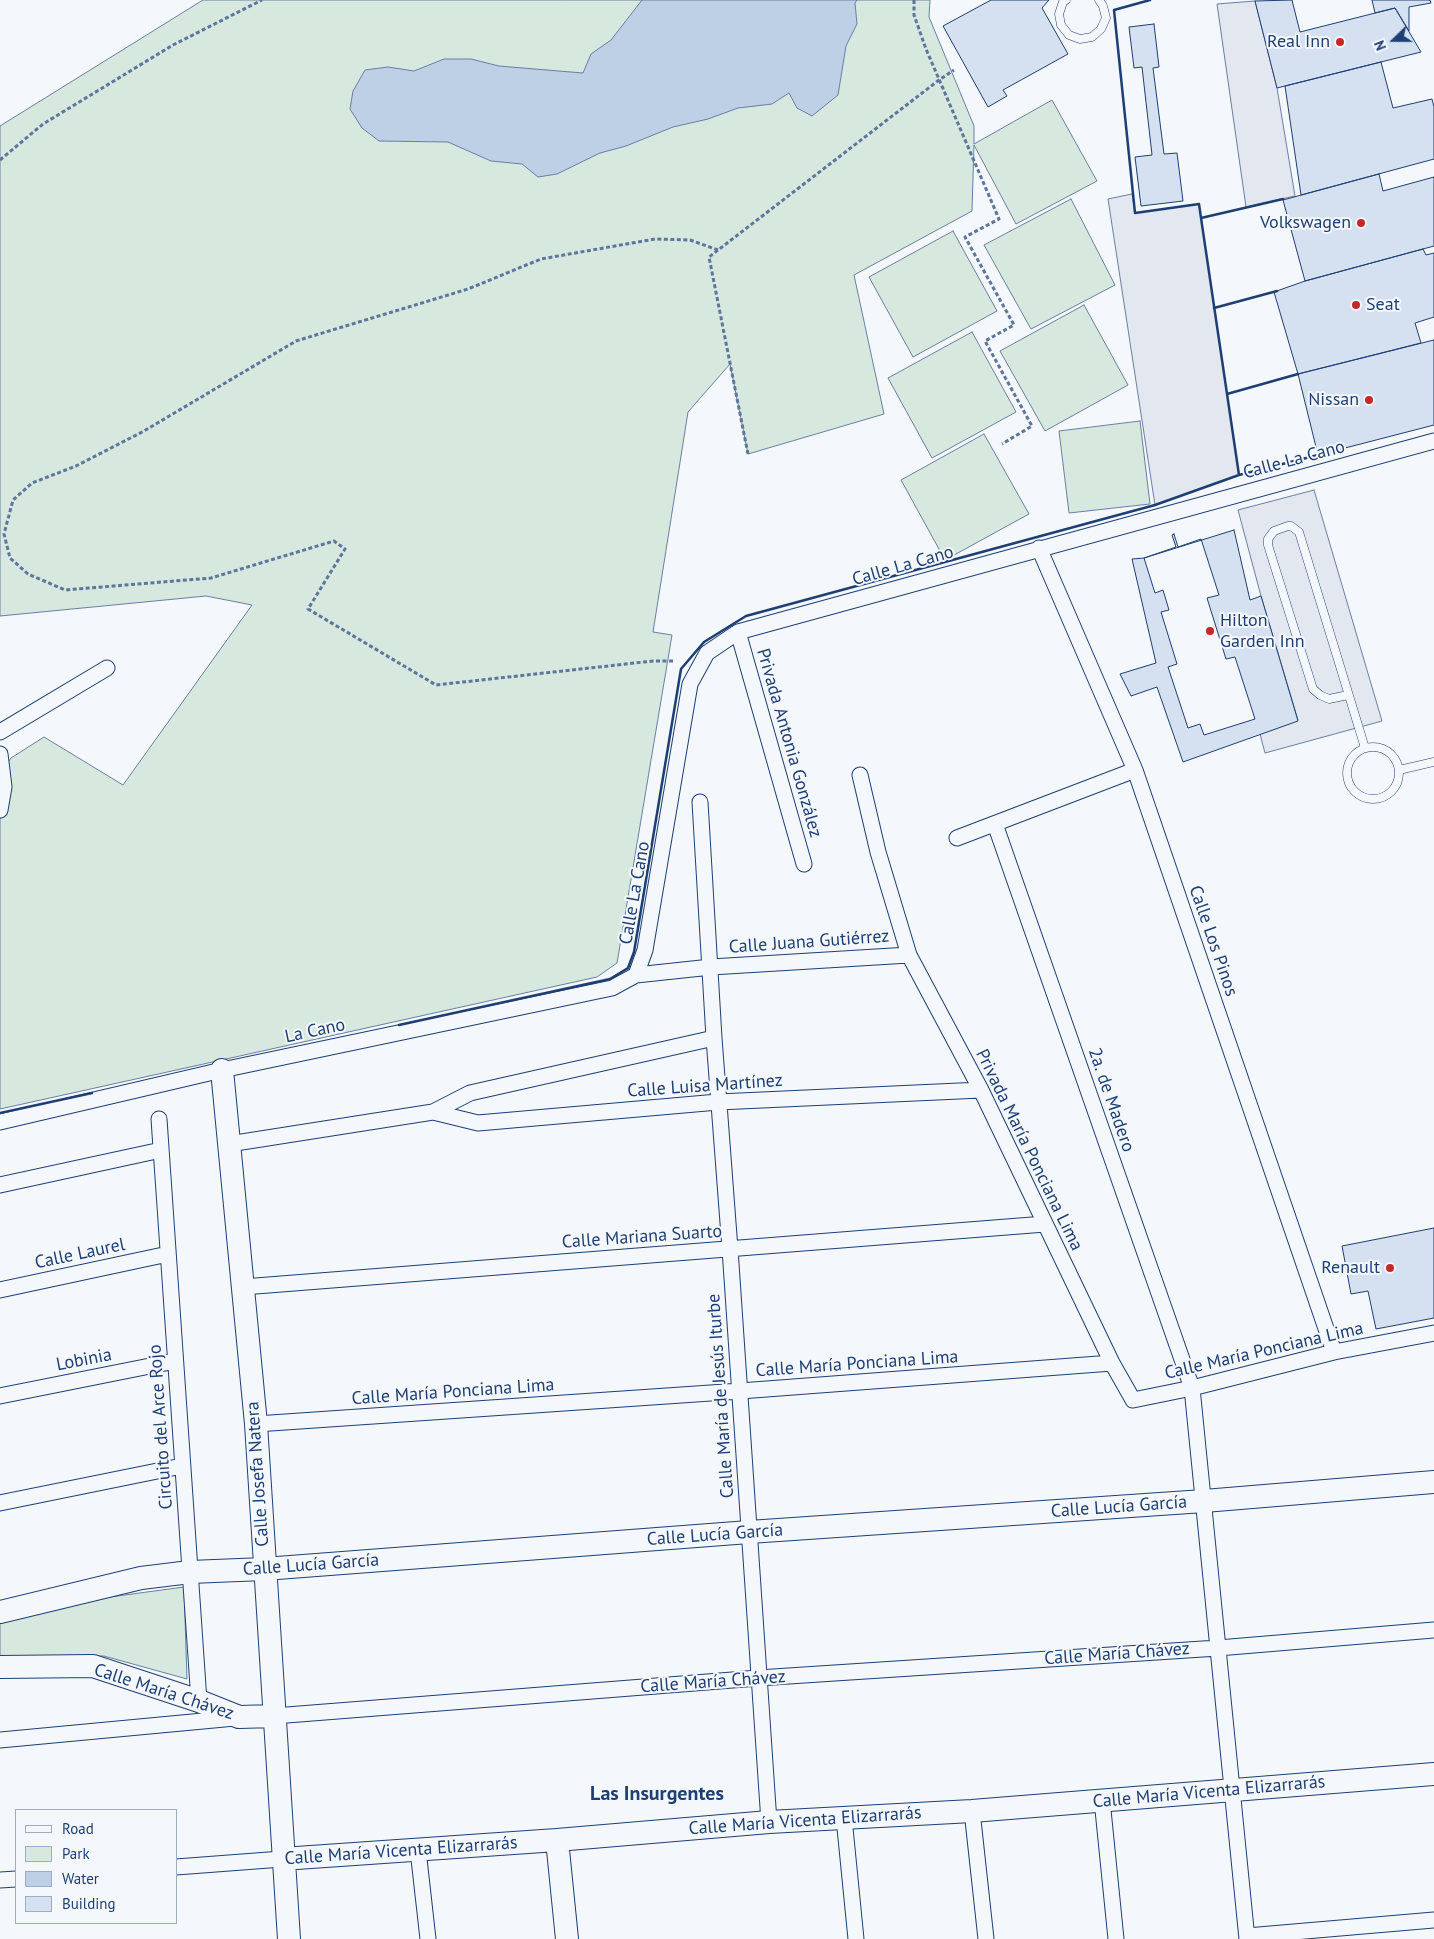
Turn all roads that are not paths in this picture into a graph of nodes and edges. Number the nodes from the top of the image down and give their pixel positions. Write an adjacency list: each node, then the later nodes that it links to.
1 (1066, 0): 2 (lane)
2 (1099, 0)
3 (1434, 441): 4 (street, Calle La Cano)
4 (1039, 548): 5 (street, Calle La Cano); 12 (street, Calle Los Pinos)
5 (738, 632): 19 (street, Privada Antonia González); 22 (street, Calle La Cano)
6 (107, 668): 8 (street)
7 (1348, 695): 7 (lane); 9 (lane)
8 (0, 732)
9 (1365, 748): 13 (lane); 13 (lane)
10 (0, 754): 16 (street)
11 (1434, 762): 13 (lane)
12 (1134, 770): 17 (street); 39 (street, Calle Los Pinos)
13 (1399, 770)
14 (860, 775): 20 (street, Privada María Ponciana Lima)
15 (700, 802): 21 (street, Calle María de Jesús Iturbe)
16 (0, 810)
17 (995, 824): 18 (street); 42 (street, 2a. de Madero)
18 (957, 838)
19 (804, 864)
20 (909, 954): 21 (street, Calle Juana Gutiérrez); 25 (street, Privada María Ponciana Lima)
21 (711, 967): 22 (street, Calle Juana Gutiérrez); 23 (street, Calle María de Jesús Iturbe)
22 (636, 974): 24 (street, La Cano)
23 (714, 1038): 26 (street, Calle María de Jesús Iturbe); 27 (street, Calle Luisa Martínez)
24 (222, 1070): 29 (street, La Cano); 30 (street, Calle Josefa Natera)
25 (980, 1090): 26 (street, Calle Luisa Martínez); 33 (street, Privada María Ponciana Lima)
26 (718, 1102): 27 (street, Calle Luisa Martínez); 34 (street, Calle María de Jesús Iturbe)
27 (433, 1112): 30 (street, Calle Luisa Martínez)
28 (159, 1119): 31 (street, Circuito del Arce Rojo)
29 (0, 1122)
30 (229, 1144): 36 (street, Calle Josefa Natera)
31 (161, 1150): 32 (street); 35 (street, Circuito del Arce Rojo)
32 (0, 1184)
33 (1045, 1224): 34 (street, Calle Mariana Suarto); 41 (street, Privada María Ponciana Lima)
34 (730, 1249): 36 (street, Calle Mariana Suarto); 43 (street, Calle María de Jesús Iturbe)
35 (168, 1254): 37 (street, Calle Laurel); 40 (street, Circuito del Arce Rojo)
36 (243, 1287): 45 (street, Calle Josefa Natera)
37 (0, 1290)
38 (1434, 1333): 39 (street, Calle María Ponciana Lima)
39 (1334, 1352): 42 (street, Calle María Ponciana Lima)
40 (175, 1361): 44 (street, Lobinia); 46 (street, Circuito del Arce Rojo)
41 (1112, 1363): 42 (street, Calle María Ponciana Lima); 43 (street, Calle María Ponciana Lima)
42 (1192, 1388): 48 (street, 2a. de Madero)
43 (740, 1392): 45 (street, Calle María Ponciana Lima); 50 (street, Calle María de Jesús Iturbe)
44 (0, 1396)
45 (256, 1424): 51 (street, Calle Josefa Natera)
46 (182, 1466): 49 (street); 52 (street, Circuito del Arce Rojo)
47 (1434, 1482): 48 (street, Calle Lucía García)
48 (1204, 1501): 50 (street, Calle Lucía García); 55 (street, 2a. de Madero)
49 (0, 1503)
50 (749, 1532): 51 (street, Calle Lucía García); 57 (street, Calle María de Jesús Iturbe)
51 (264, 1569): 52 (street, Calle Lucía García); 59 (street, Calle Josefa Natera)
52 (190, 1572): 53 (street, Calle Lucía García); 58 (street, Circuito del Arce Rojo)
53 (0, 1612)
54 (1434, 1630): 55 (street, Calle María Chávez)
55 (1218, 1648): 57 (street, Calle María Chávez); 63 (street, 2a. de Madero)
56 (0, 1668): 58 (street, Calle María Chávez)
57 (758, 1678): 59 (street, Calle María Chávez); 67 (street, Calle María de Jesús Iturbe)
58 (199, 1701): 60 (street, Calle María Chávez)
59 (274, 1716): 60 (street, Calle María Chávez); 70 (street, Calle Josefa Natera)
60 (239, 1717): 61 (street)
61 (0, 1740)
62 (1434, 1774): 63 (street, Calle María Vicenta Elizarrarás)
63 (1232, 1790): 64 (street, Calle María Vicenta Elizarrarás); 75 (street, 2a. de Madero)
64 (1102, 1800): 65 (street, Calle María Vicenta Elizarrarás); 81 (street)
65 (972, 1811): 66 (street, Calle María Vicenta Elizarrarás); 80 (street)
66 (844, 1818): 67 (street, Calle María Vicenta Elizarrarás); 79 (street)
67 (769, 1822): 68 (street, Calle María Vicenta Elizarrarás)
68 (557, 1840): 69 (street, Calle María Vicenta Elizarrarás); 78 (street)
69 (418, 1850): 70 (street, Calle María Vicenta Elizarrarás); 77 (street)
70 (282, 1859): 71 (street, Calle María Vicenta Elizarrarás); 76 (street, Calle Josefa Natera)
71 (178, 1867)
72 (15, 1879): 73 (street)
73 (0, 1880)
74 (1434, 1920): 75 (street)
75 (1247, 1938)
76 (288, 1939)
77 (428, 1939)
78 (567, 1939)
79 (856, 1939)
80 (986, 1939)
81 (1116, 1939)

